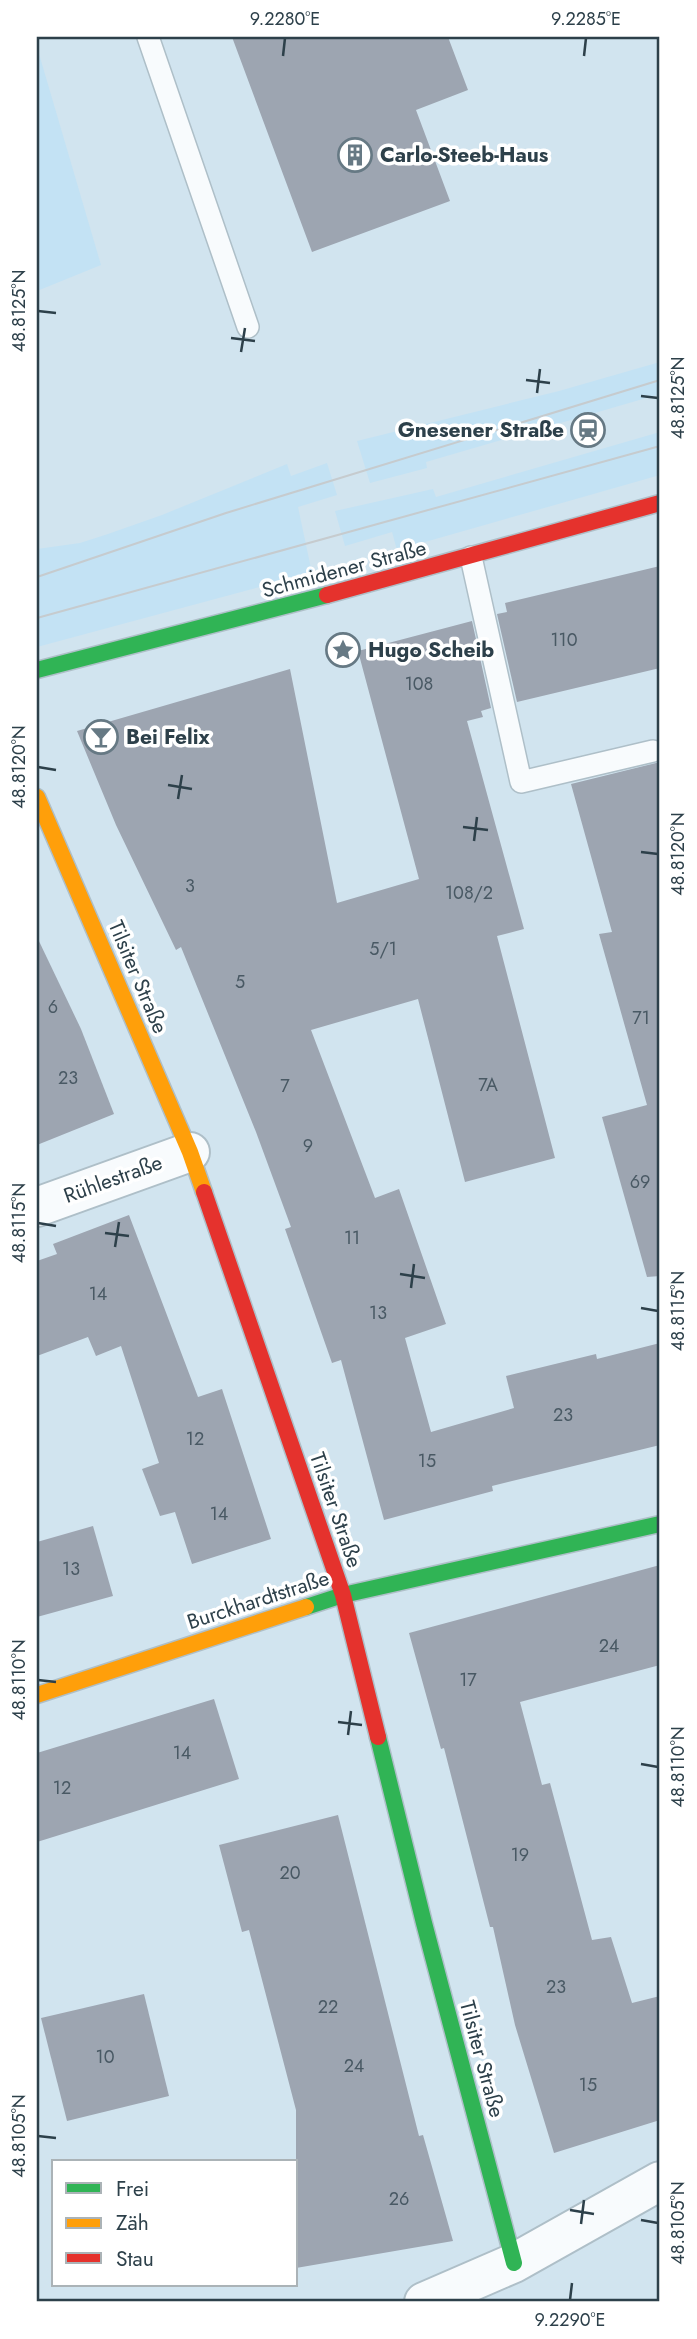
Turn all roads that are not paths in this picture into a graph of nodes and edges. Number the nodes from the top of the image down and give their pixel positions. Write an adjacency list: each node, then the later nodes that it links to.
1 (148, 37): 2 (lane)
2 (248, 327)
3 (660, 503): 4 (street, Schmidener Straße)
4 (471, 557): 5 (street, Schmidener Straße); 6 (lane)
5 (37, 670)
6 (653, 751)
7 (37, 797): 8 (street, Tilsiter Straße)
8 (190, 1152): 9 (street, Rühlestraße); 11 (street, Tilsiter Straße)
9 (37, 1207)
10 (660, 1524): 11 (street, Burckhardtstraße)
11 (343, 1595): 12 (street, Burckhardtstraße); 14 (street, Tilsiter Straße)
12 (37, 1695)
13 (660, 2181): 14 (street)
14 (514, 2263): 15 (street)
15 (424, 2302)

